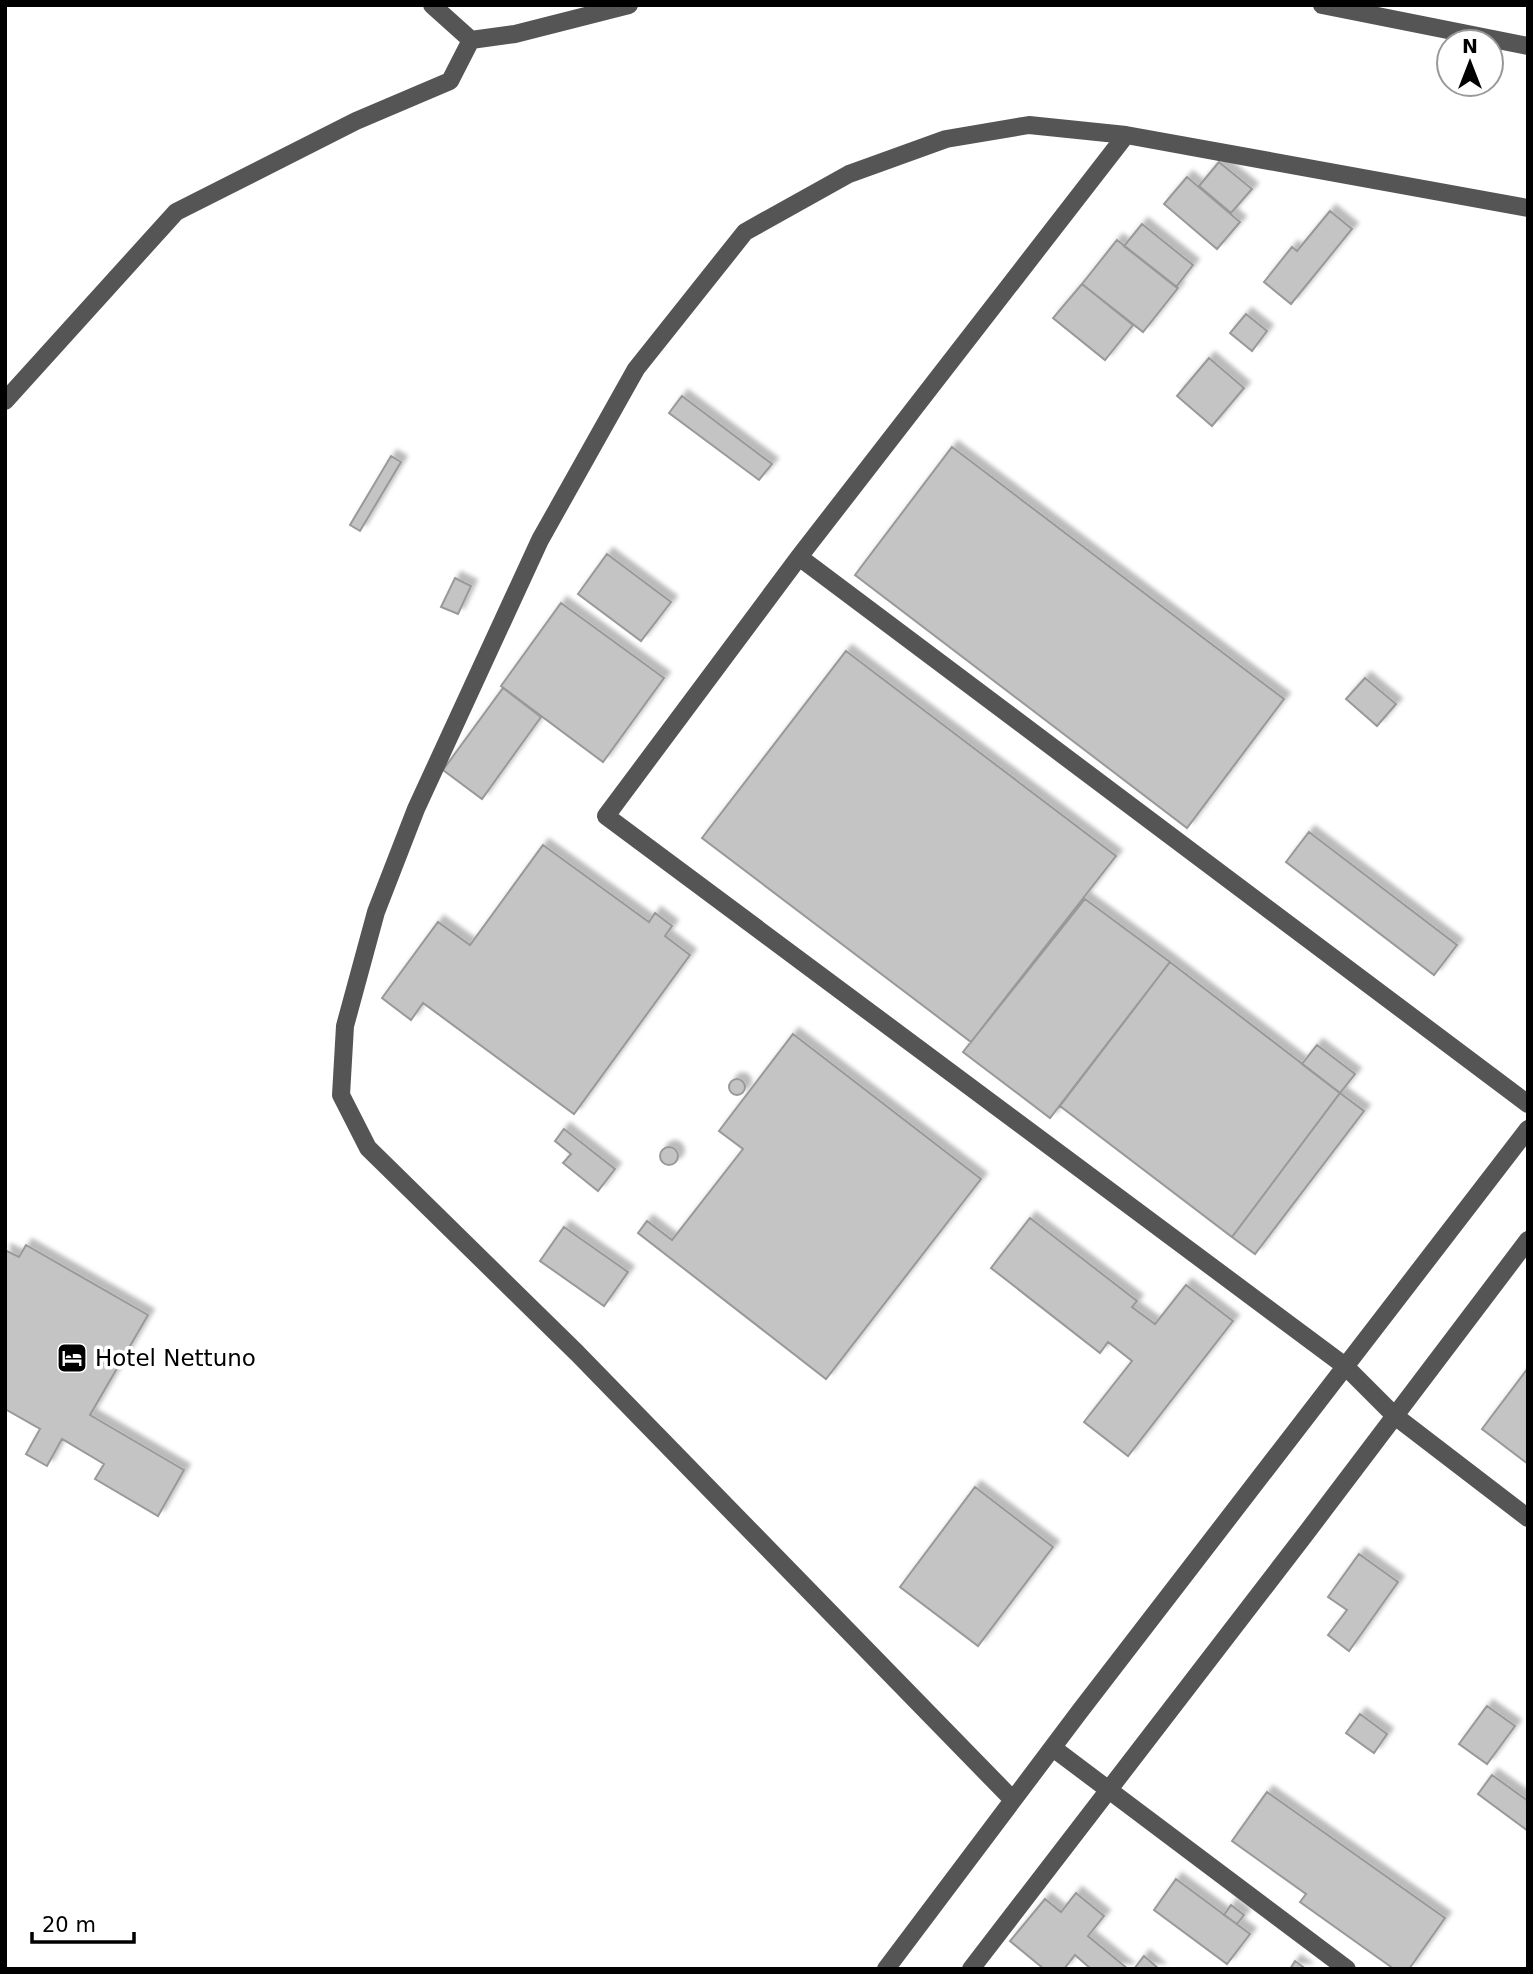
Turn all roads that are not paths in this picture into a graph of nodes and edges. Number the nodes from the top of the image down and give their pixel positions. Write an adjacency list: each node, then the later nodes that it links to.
1 (432, 5): 4 (street)
2 (629, 5): 4 (street)
3 (1322, 5): 5 (street)
4 (471, 40): 8 (street)
5 (1528, 46)
6 (1126, 135): 7 (street); 9 (street); 18 (street)
7 (1528, 208)
8 (5, 401)
9 (799, 557): 10 (street); 13 (street)
10 (1528, 1104)
11 (1528, 1129): 13 (street)
12 (1528, 1240): 14 (street)
13 (1345, 1366): 14 (street); 16 (street)
14 (1395, 1416): 15 (street); 17 (street)
15 (1528, 1518)
16 (1053, 1748): 17 (street); 18 (street)
17 (1107, 1790): 20 (street); 21 (street)
18 (1013, 1800): 19 (street)
19 (886, 1969)
20 (971, 1969)
21 (1347, 1969)

